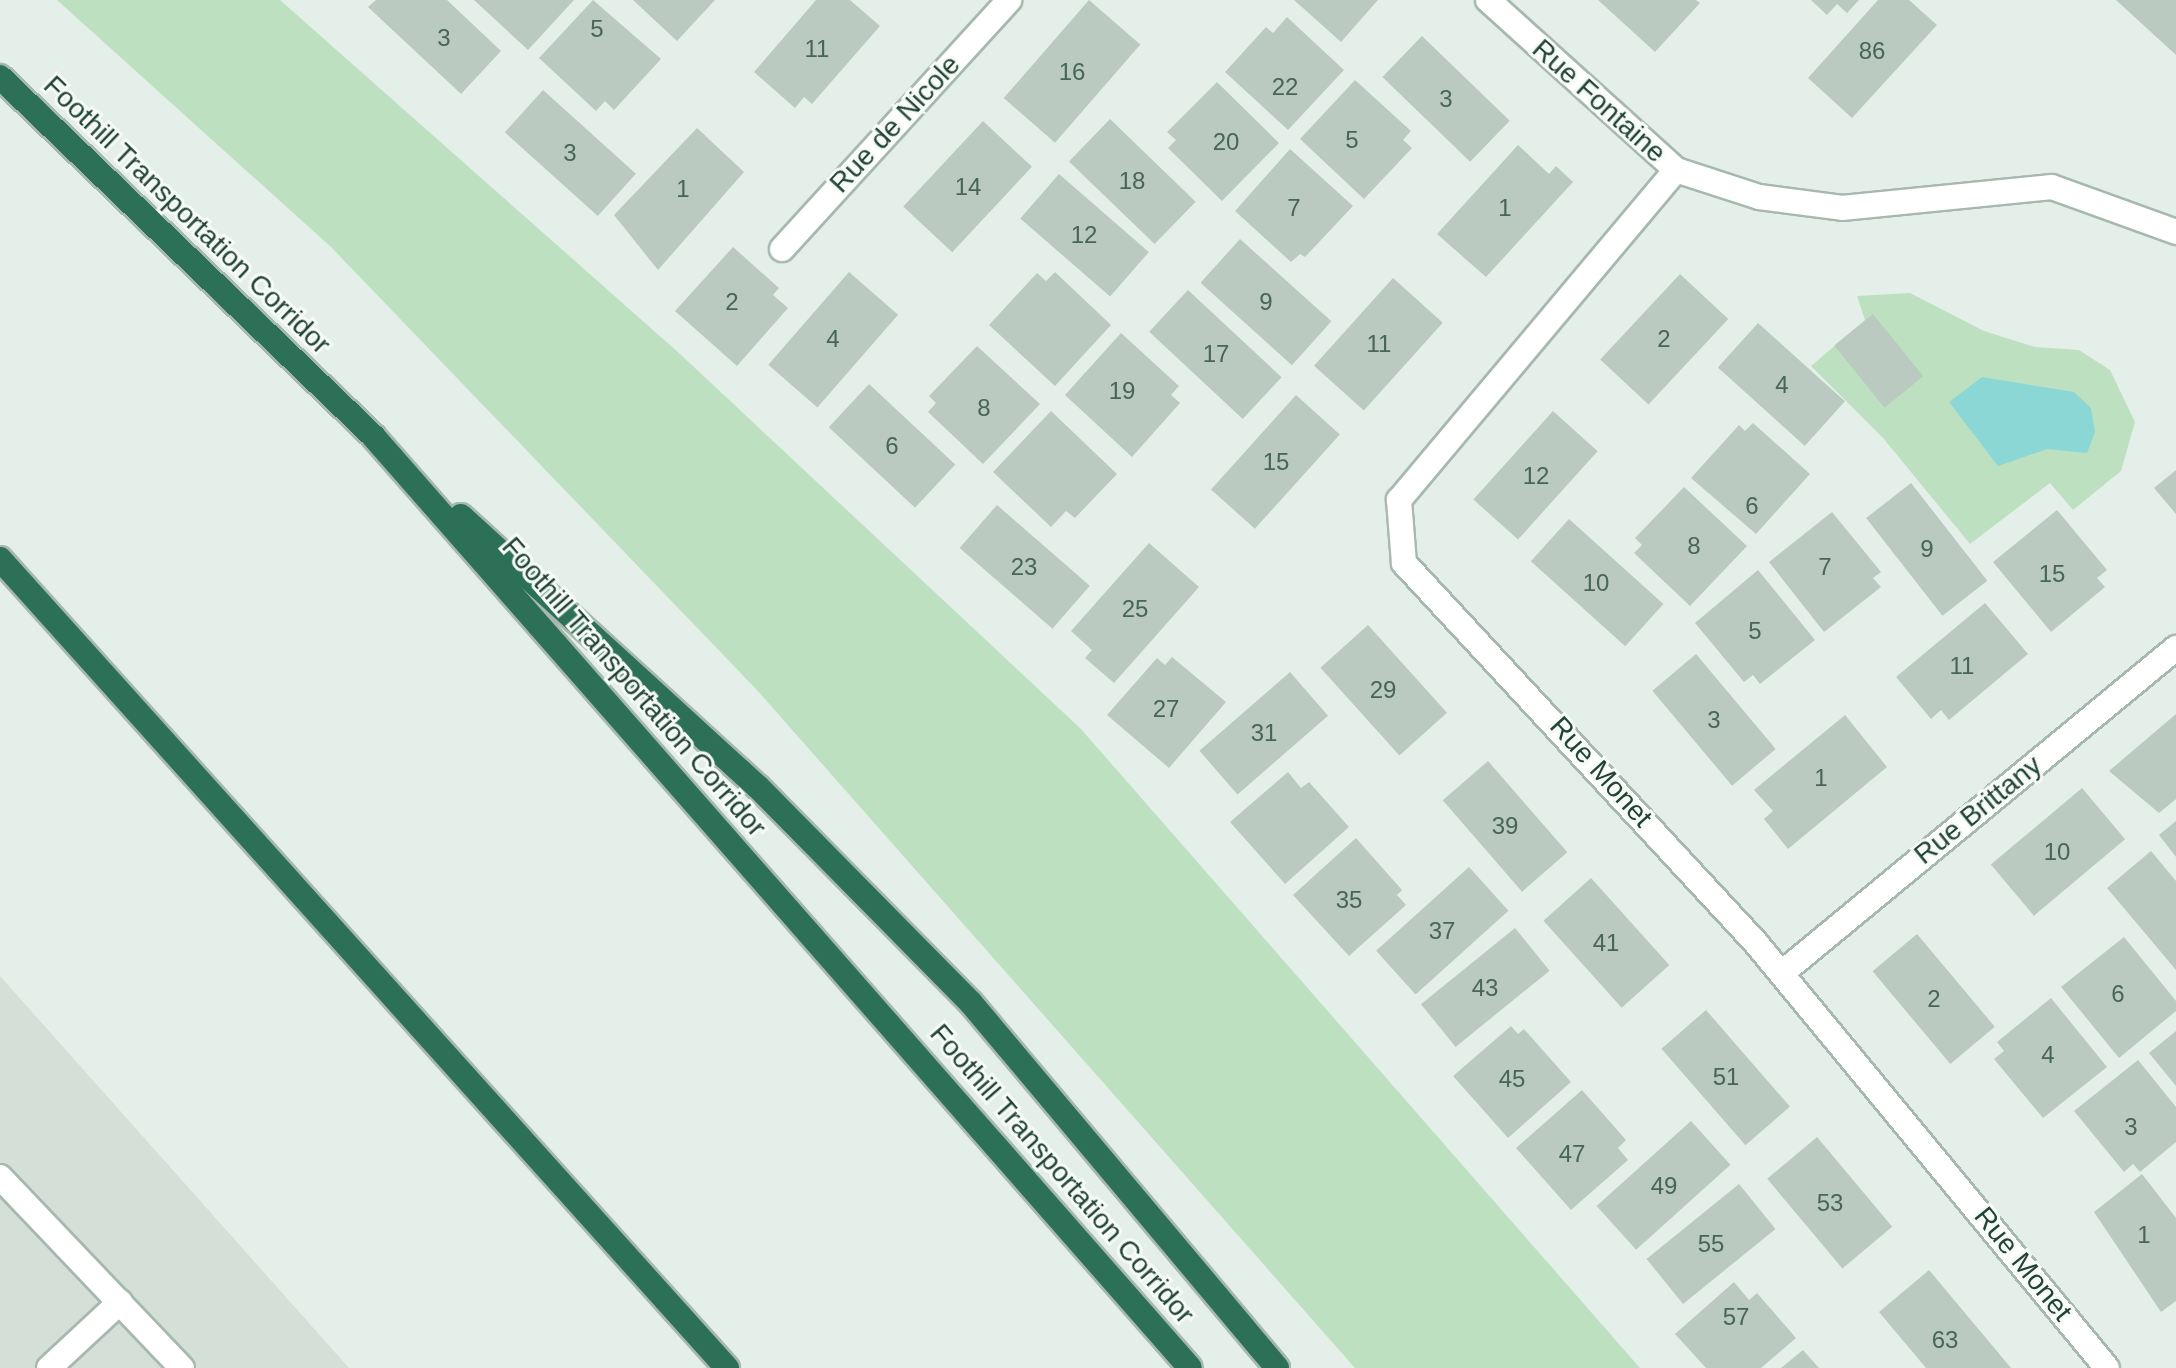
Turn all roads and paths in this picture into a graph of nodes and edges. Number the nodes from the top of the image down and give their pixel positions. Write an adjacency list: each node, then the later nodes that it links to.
1 (1009, 0): 6 (street, Rue de Nicole)
2 (1488, 0): 4 (street, Rue Fontaine)
3 (0, 77): 7 (highway, Foothill Transportation Corridor)
4 (1676, 170): 5 (street, Rue Fontaine); 10 (street, Rue Monet)
5 (2176, 232)
6 (782, 249)
7 (373, 436): 16 (highway, Foothill Transportation Corridor); 17 (highway)
8 (0, 559): 15 (highway)
9 (2176, 648): 10 (street, Rue Brittany)
10 (1782, 973): 18 (street, Rue Monet)
11 (0, 1177): 12 (street)
12 (120, 1302): 13 (street); 14 (street)
13 (49, 1368)
14 (182, 1368)
15 (727, 1368)
16 (1190, 1368)
17 (1277, 1368)
18 (2107, 1368)

